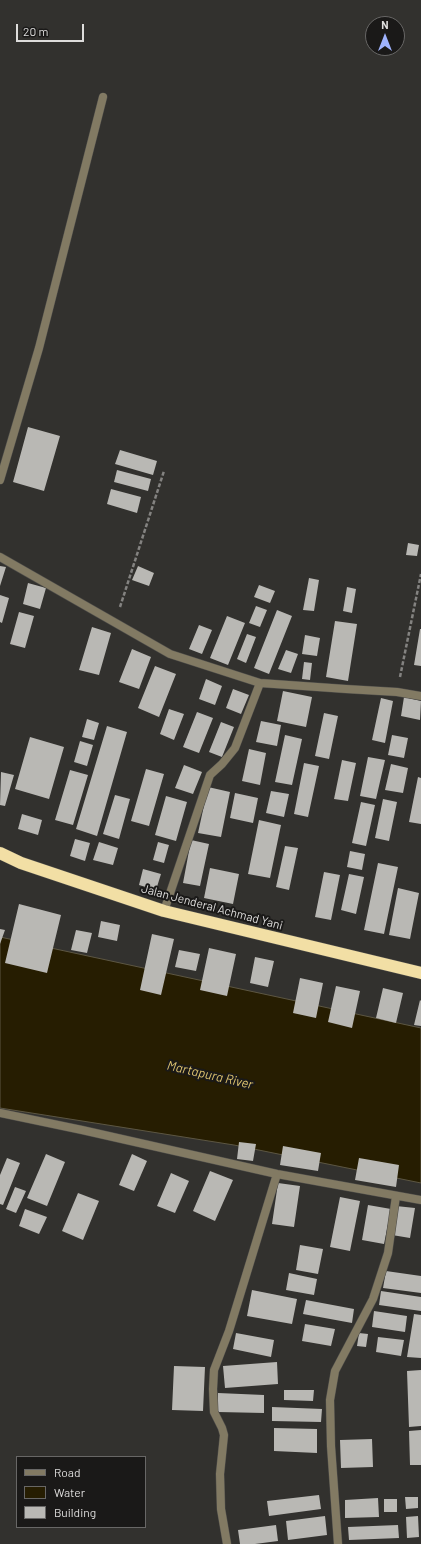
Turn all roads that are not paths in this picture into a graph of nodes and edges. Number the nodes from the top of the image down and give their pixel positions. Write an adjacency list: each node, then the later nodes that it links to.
1 (103, 97): 2 (street)
2 (0, 480)
3 (0, 557): 4 (street)
4 (260, 683): 5 (street); 7 (street)
5 (421, 696)
6 (0, 853): 7 (highway, Jalan Jenderal Achmad Yani)
7 (164, 911): 8 (highway, Jalan Jenderal Achmad Yani)
8 (421, 973)
9 (0, 1113): 10 (street)
10 (276, 1174): 11 (street); 13 (street)
11 (396, 1196): 12 (street); 14 (street)
12 (421, 1200)
13 (228, 1544)
14 (338, 1544)

